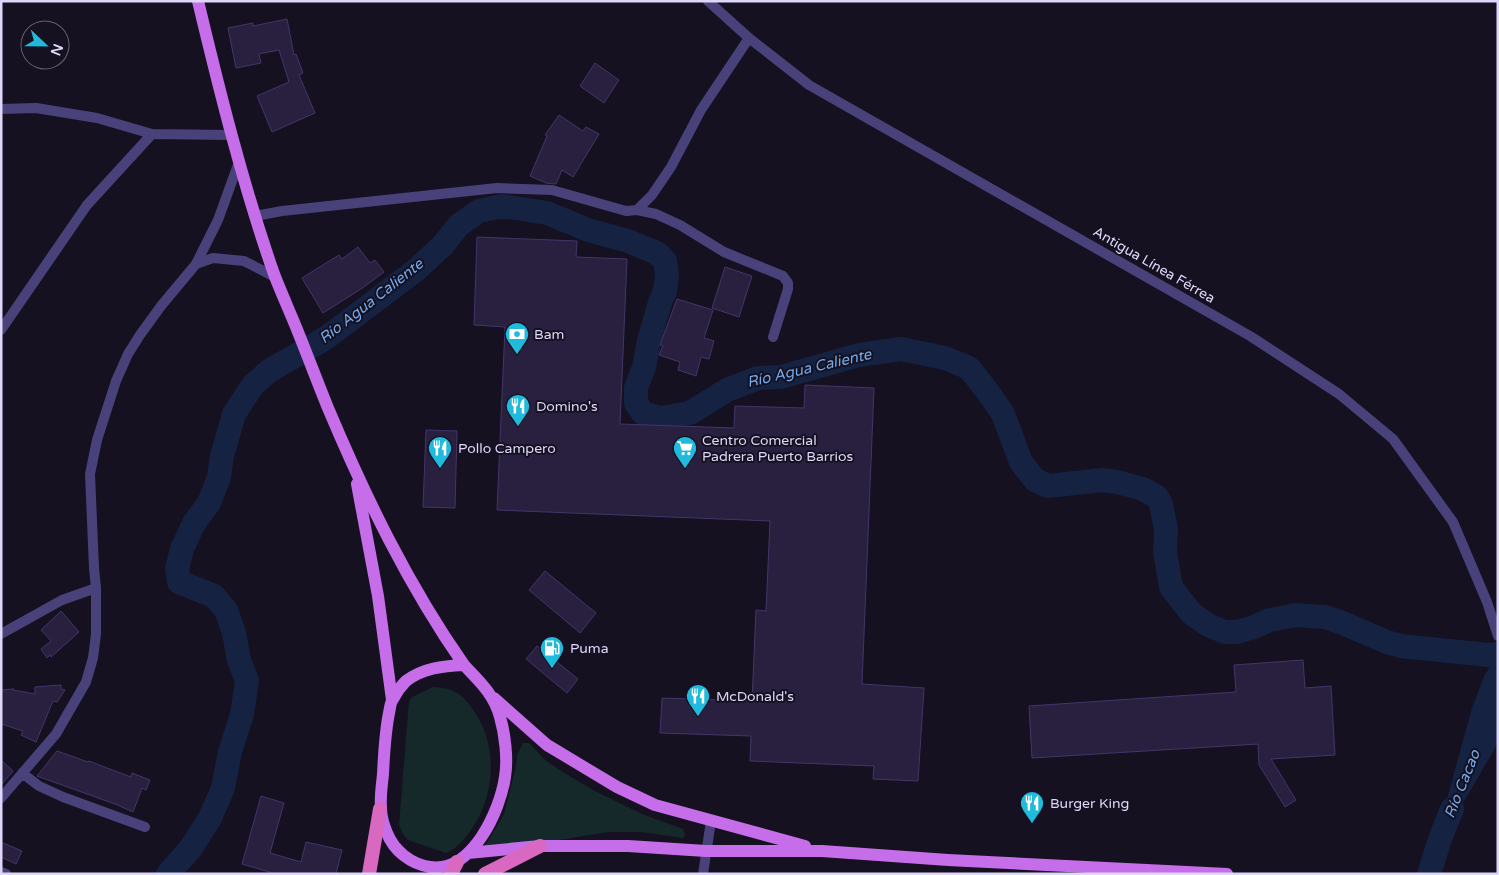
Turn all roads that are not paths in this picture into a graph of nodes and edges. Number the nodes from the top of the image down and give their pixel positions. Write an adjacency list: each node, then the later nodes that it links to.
1 (198, 1): 6 (main road)
2 (708, 1): 3 (street, Antigua Línea Férrea)
3 (749, 38): 8 (street); 17 (street, Antigua Línea Férrea)
4 (1, 109): 5 (street)
5 (152, 134): 6 (street); 12 (street)
6 (231, 134): 7 (main road)
7 (239, 162): 9 (main road); 10 (street)
8 (637, 210): 9 (street); 13 (street)
9 (255, 216): 11 (main road)
10 (196, 264): 11 (street); 15 (street)
11 (275, 276): 14 (main road)
12 (1, 330)
13 (773, 337)
14 (354, 469): 18 (main road); 20 (main road)
15 (96, 588): 16 (street); 21 (street)
16 (1, 634)
17 (1498, 636)
18 (464, 665): 19 (main road); 20 (main road)
19 (492, 696): 24 (main road); 29 (main road)
20 (392, 700): 23 (main road)
21 (22, 773): 22 (street); 25 (street)
22 (1, 798)
23 (380, 809): 29 (main road); 32 (highway)
24 (711, 821): 27 (street); 28 (main road)
25 (145, 826)
26 (540, 846): 27 (main road); 29 (main road); 33 (highway)
27 (706, 851): 28 (main road); 34 (street)
28 (822, 851): 35 (main road)
29 (459, 863)
30 (1, 872): 31 (street)
31 (6, 874)
32 (369, 874)
33 (485, 874)
34 (703, 874)
35 (1227, 874)

